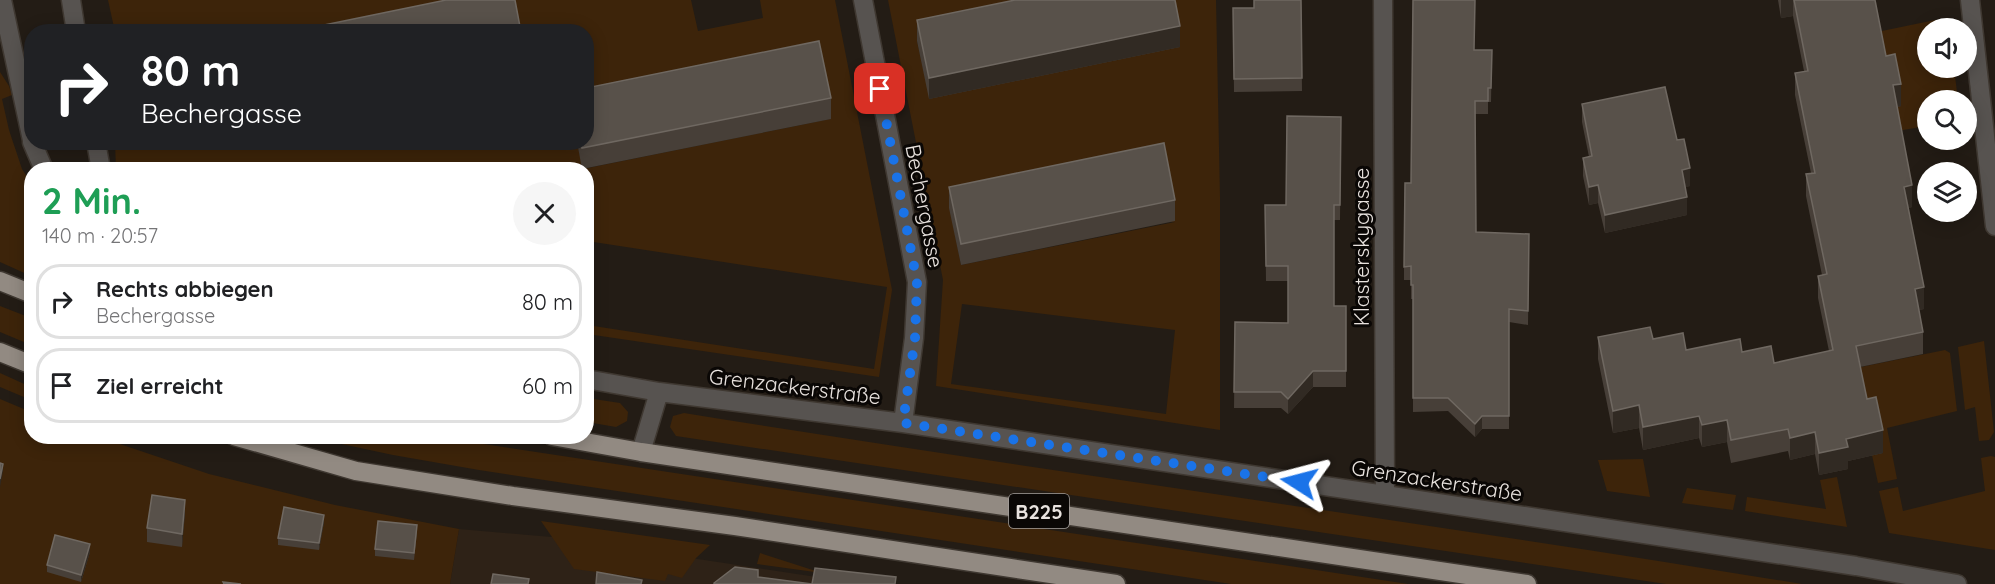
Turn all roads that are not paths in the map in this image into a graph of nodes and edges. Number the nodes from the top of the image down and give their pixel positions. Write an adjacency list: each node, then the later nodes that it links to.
1 (2, 0): 7 (street)
2 (70, 0): 6 (street)
3 (863, 0): 15 (street, Bechergasse)
4 (1383, 0): 19 (street, Klasterskygasse)
5 (1970, 0): 8 (street)
6 (74, 24)
7 (24, 103)
8 (1995, 226)
9 (0, 281): 10 (main road)
10 (24, 291)
11 (0, 352): 12 (main road)
12 (24, 362)
13 (594, 380): 14 (street, Grenzackerstraße)
14 (659, 392): 15 (street, Grenzackerstraße); 18 (street)
15 (903, 423): 19 (street, Grenzackerstraße)
16 (262, 444): 20 (main road)
17 (594, 444): 18 (main road, B225)
18 (641, 452): 21 (main road, B225)
19 (1385, 495): 22 (street, Grenzackerstraße)
20 (1116, 584)
21 (1527, 584)
22 (1957, 584)

